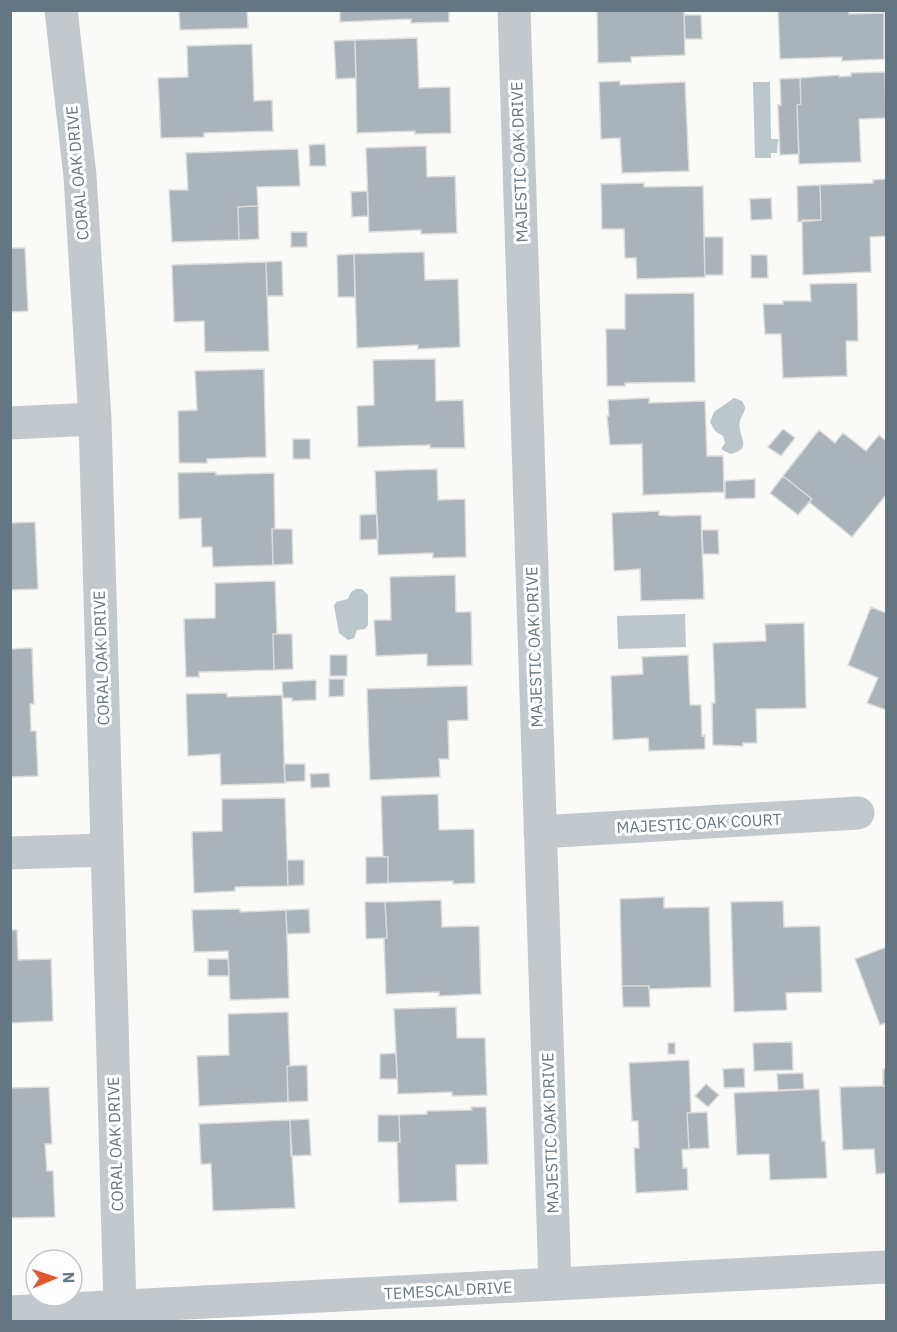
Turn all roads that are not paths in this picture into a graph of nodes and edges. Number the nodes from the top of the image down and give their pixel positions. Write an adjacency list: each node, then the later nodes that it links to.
1 (61, 10): 3 (street, CORAL OAK DRIVE)
2 (514, 10): 6 (street, MAJESTIC OAK DRIVE)
3 (94, 419): 4 (street); 7 (street, CORAL OAK DRIVE)
4 (10, 423)
5 (858, 813): 6 (street, MAJESTIC OAK COURT)
6 (540, 832): 10 (street, MAJESTIC OAK DRIVE)
7 (106, 850): 8 (street); 11 (street, CORAL OAK DRIVE)
8 (10, 853)
9 (886, 1267): 10 (street, TEMESCAL DRIVE)
10 (555, 1284): 11 (street, TEMESCAL DRIVE)
11 (120, 1307): 12 (street, TEMESCAL DRIVE)
12 (10, 1312)

